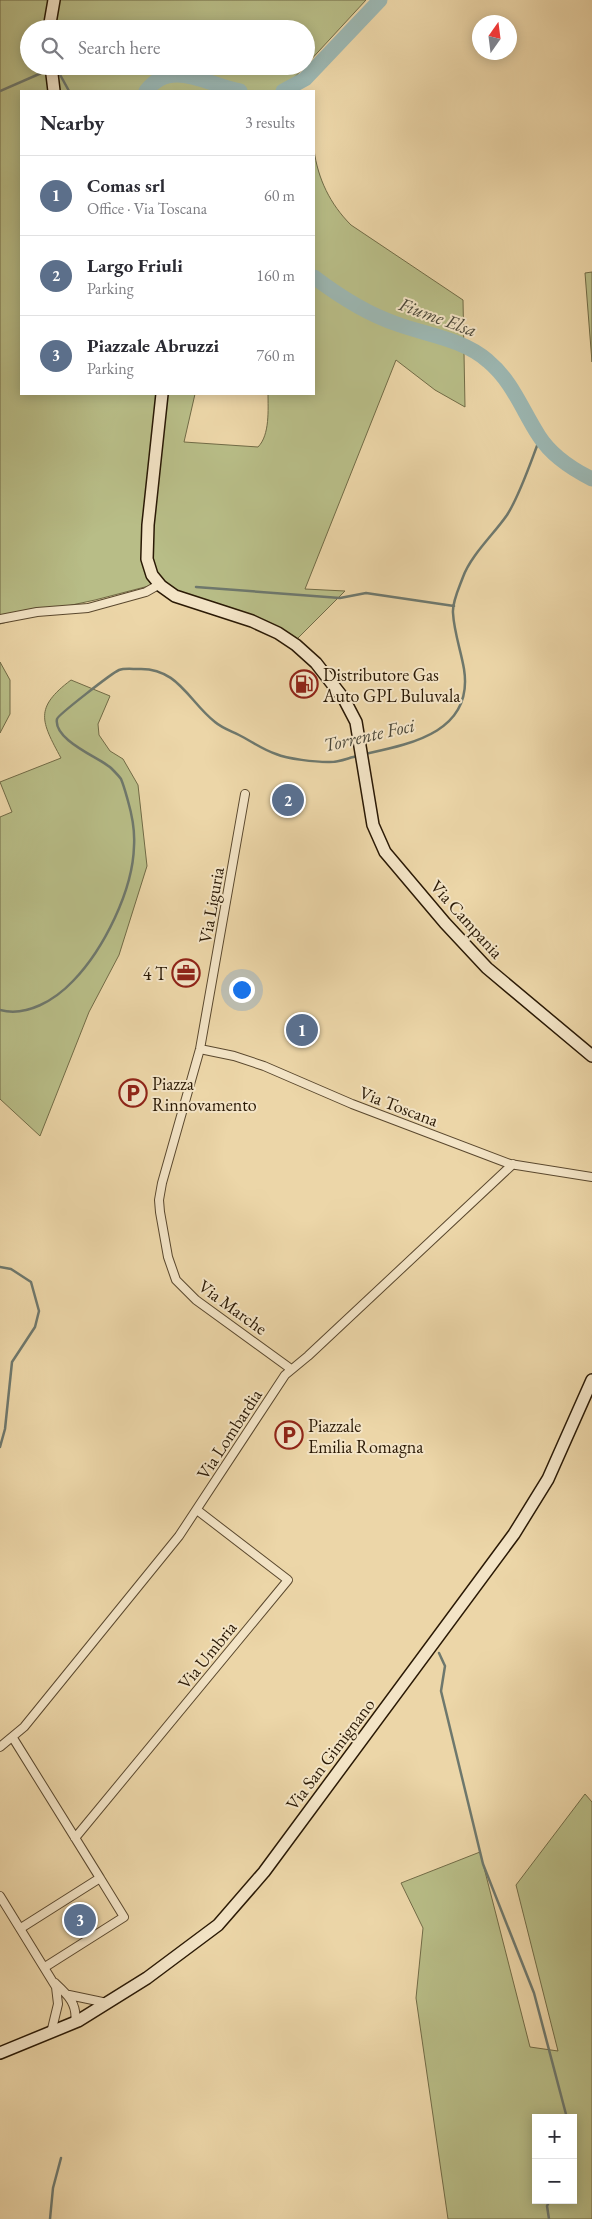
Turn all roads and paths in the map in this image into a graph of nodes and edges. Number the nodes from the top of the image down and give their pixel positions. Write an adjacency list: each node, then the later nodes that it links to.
1 (54, 0): 2 (street)
2 (51, 20)
3 (52, 75): 4 (street)
4 (54, 90)
5 (162, 395): 6 (street)
6 (160, 584): 7 (street); 10 (street, Via Campania)
7 (0, 619)
8 (245, 794): 9 (street, Via Liguria)
9 (200, 1049): 11 (street, Via Toscana); 13 (street, Via Marche)
10 (592, 1056)
11 (513, 1164): 12 (street, Via Toscana); 13 (street, Via Lombardia)
12 (592, 1177)
13 (291, 1369): 15 (street, Via Lombardia)
14 (592, 1380): 25 (street, Via San Gimignano)
15 (196, 1510): 16 (street, Via Lombardia); 18 (street, Via Umbria)
16 (13, 1738): 17 (street, Via Lombardia); 18 (street)
17 (0, 1747)
18 (75, 1838): 19 (street)
19 (100, 1878): 21 (street); 22 (street)
20 (0, 1896): 21 (street)
21 (20, 1928): 22 (street)
22 (45, 1967): 23 (street)
23 (53, 1981): 24 (street); 27 (street)
24 (68, 1995): 25 (street); 26 (street)
25 (109, 2003): 26 (street, Via San Gimignano)
26 (75, 2023): 27 (street, Via San Gimignano)
27 (51, 2033): 28 (street, Via San Gimignano)
28 (0, 2053)

